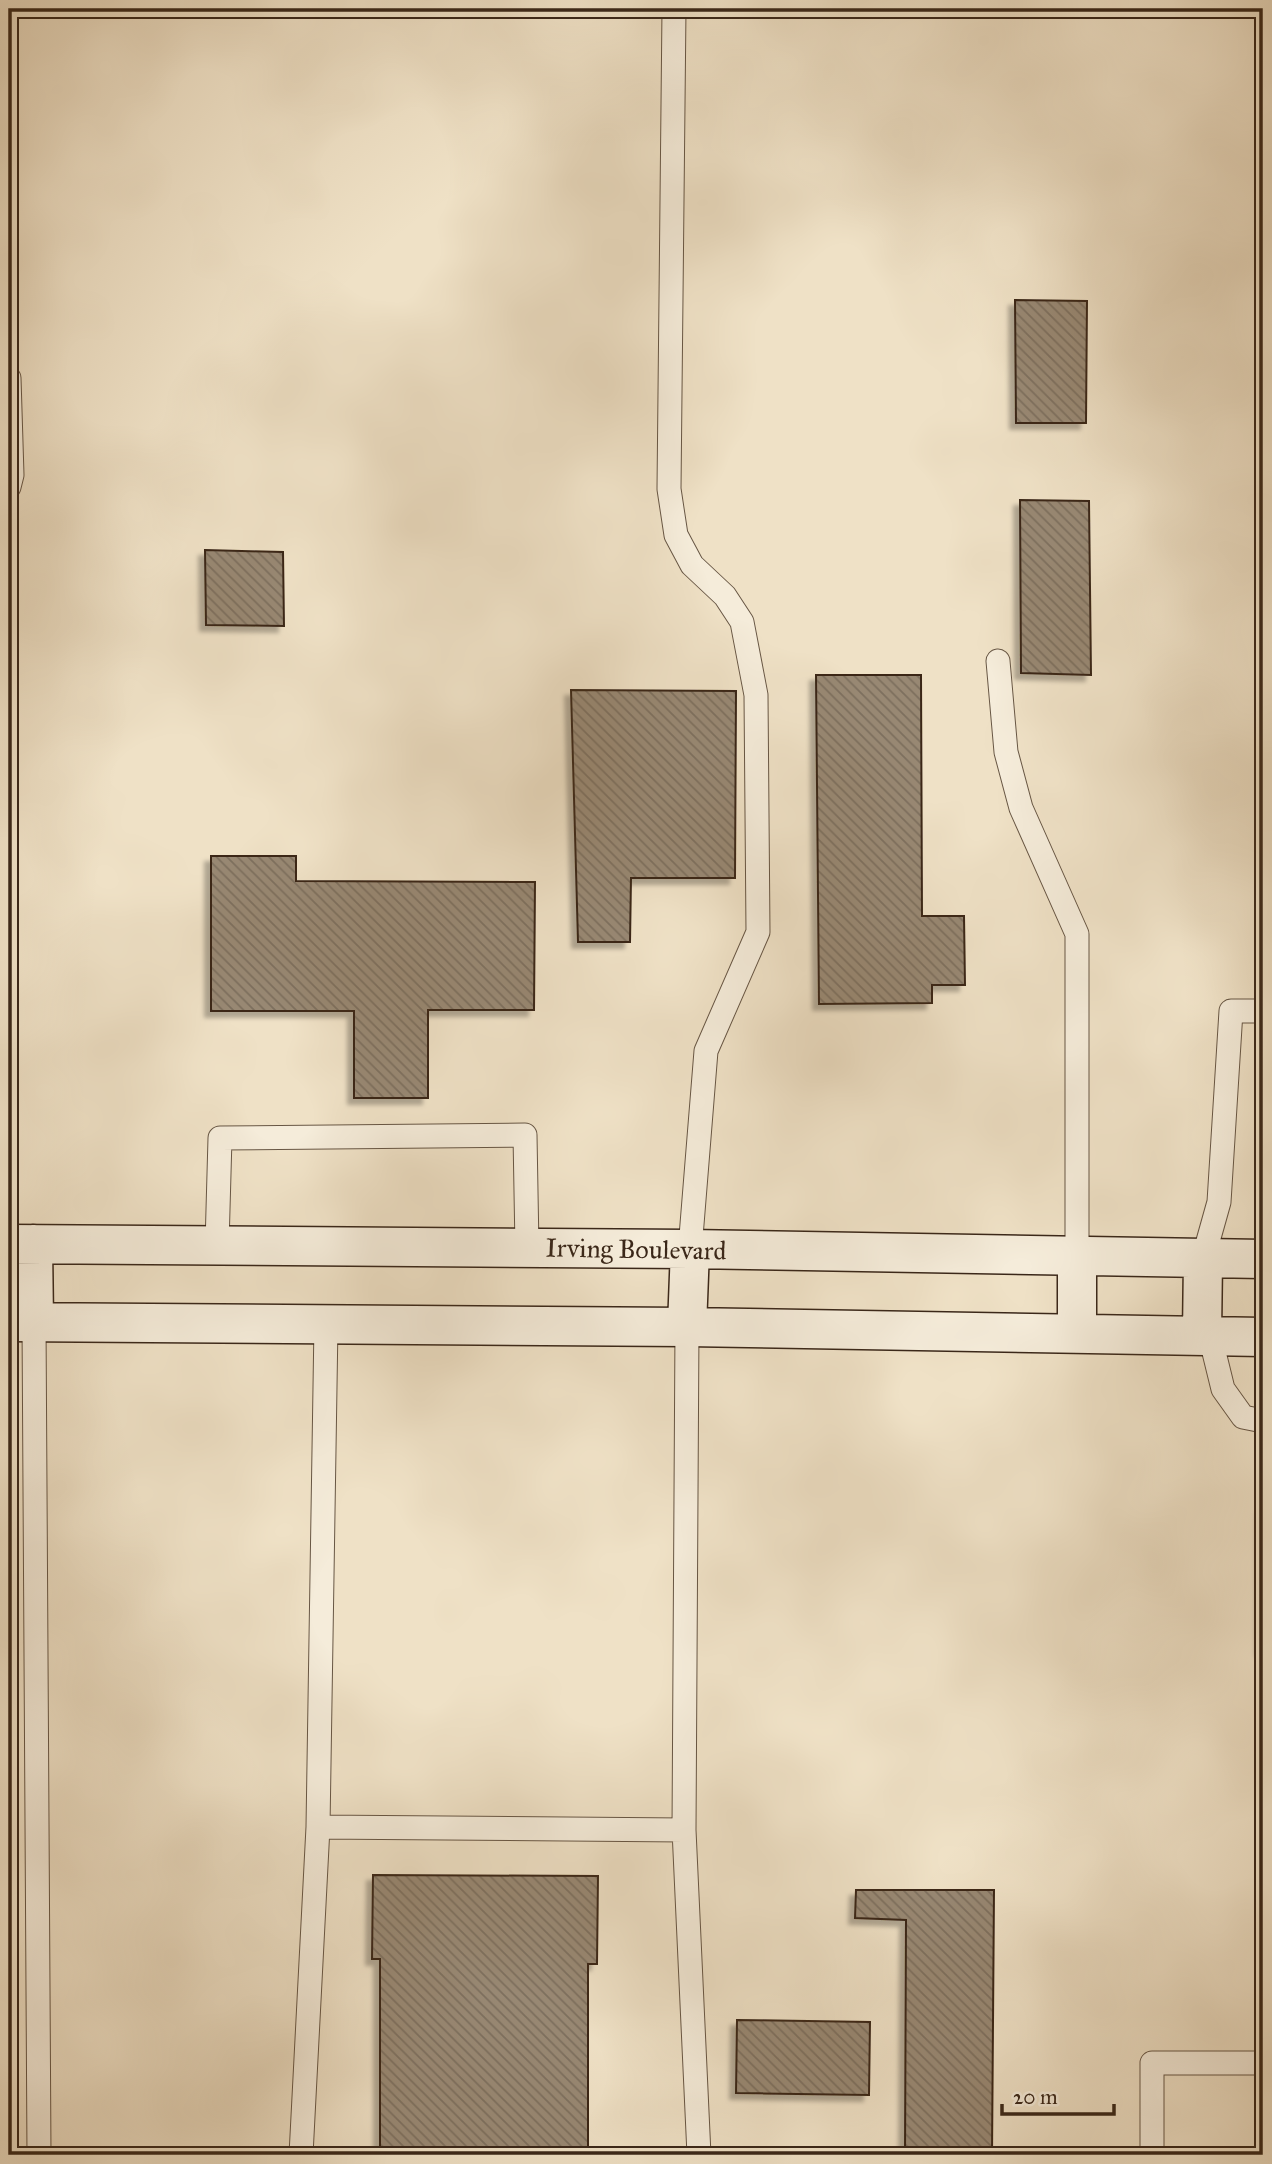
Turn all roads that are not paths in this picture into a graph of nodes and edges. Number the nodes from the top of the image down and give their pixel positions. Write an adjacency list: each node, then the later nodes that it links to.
1 (674, 9): 9 (lane)
2 (9, 378): 3 (lane)
3 (9, 487)
4 (998, 661): 10 (lane)
5 (1263, 1011): 11 (lane)
6 (21, 1244): 7 (main road, Irving Boulevard); 13 (main road)
7 (217, 1245): 8 (main road, Irving Boulevard); 8 (lane)
8 (527, 1248): 9 (main road, Irving Boulevard)
9 (690, 1249): 10 (main road, Irving Boulevard); 15 (main road)
10 (1077, 1257): 11 (main road, Irving Boulevard); 16 (main road)
11 (1203, 1259): 12 (main road, Irving Boulevard); 17 (main road)
12 (1263, 1259)
13 (21, 1322): 14 (main road); 23 (lane)
14 (326, 1324): 15 (main road); 20 (lane)
15 (687, 1327): 16 (main road); 21 (lane)
16 (1077, 1334): 17 (main road)
17 (1206, 1336): 18 (main road); 19 (lane)
18 (1263, 1337)
19 (1263, 1421)
20 (318, 1827): 21 (lane); 24 (lane)
21 (684, 1830): 25 (lane)
22 (1263, 2063): 26 (lane)
23 (39, 2155)
24 (301, 2155)
25 (699, 2155)
26 (1152, 2155)

